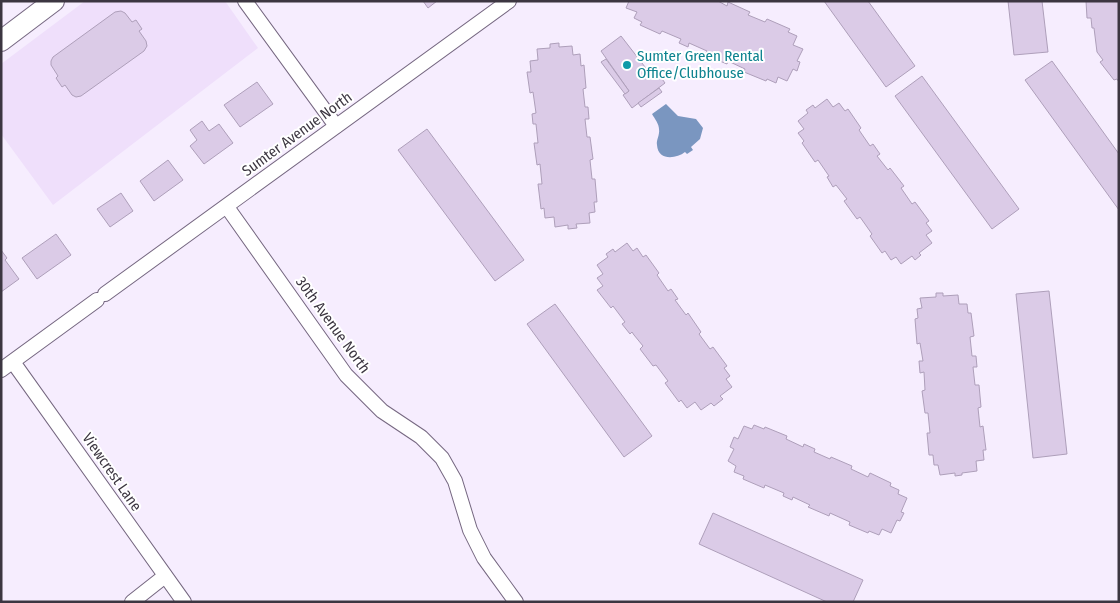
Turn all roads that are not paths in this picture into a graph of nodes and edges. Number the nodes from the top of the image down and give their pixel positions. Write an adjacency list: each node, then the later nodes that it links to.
1 (54, 1): 4 (main road)
2 (245, 1): 5 (street)
3 (509, 1): 5 (street, Sumter Avenue North)
4 (1, 41)
5 (336, 126): 6 (street, Sumter Avenue North)
6 (227, 207): 7 (street, Sumter Avenue North); 12 (street, 30th Avenue North)
7 (13, 362): 8 (street, Sumter Avenue North); 9 (street, Viewcrest Lane)
8 (1, 370)
9 (165, 576): 10 (street); 11 (street, Viewcrest Lane)
10 (132, 602)
11 (184, 602)
12 (516, 602)

